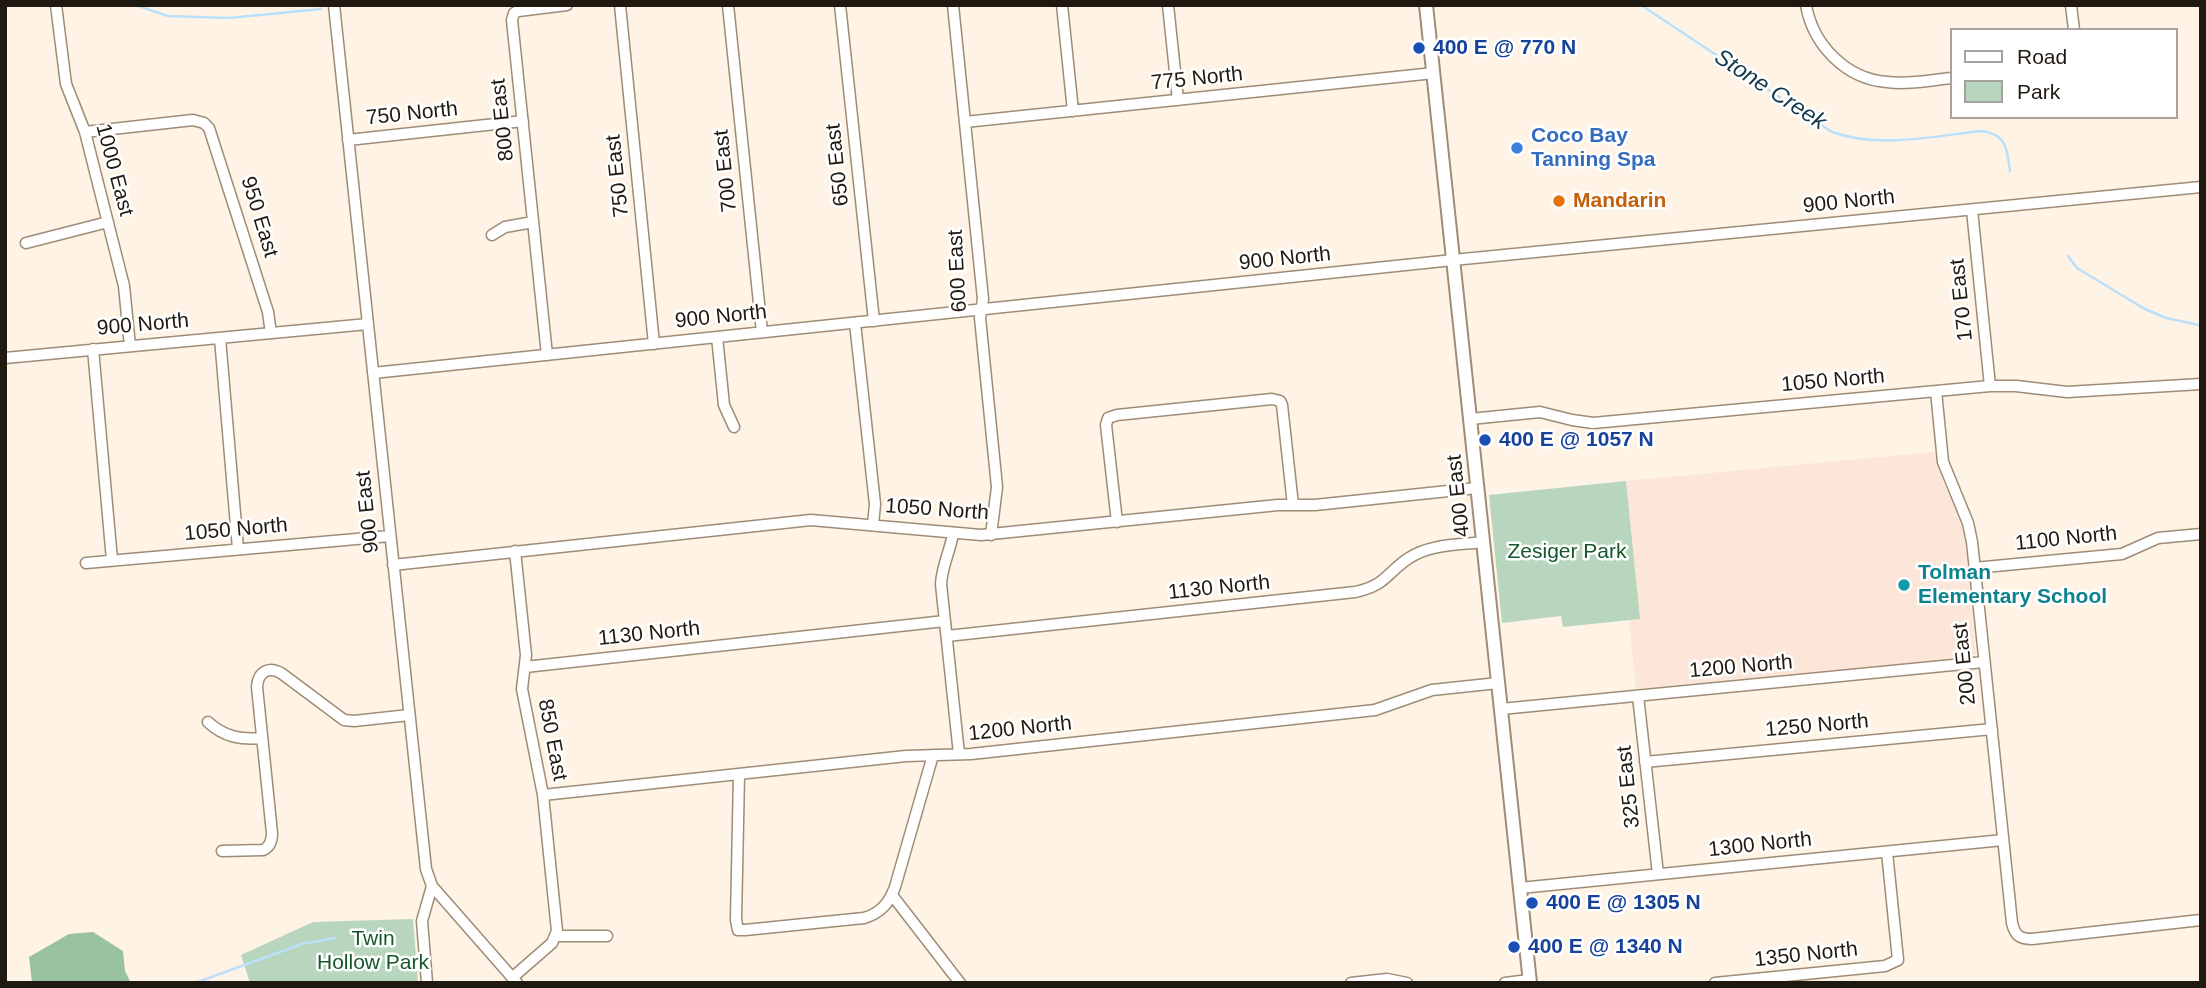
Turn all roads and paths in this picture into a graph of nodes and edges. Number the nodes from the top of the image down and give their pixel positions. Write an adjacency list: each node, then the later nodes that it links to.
1 (56, 5): 20 (street, 1000 East)
2 (334, 5): 21 (street, 900 East)
3 (567, 5): 18 (street, 800 East)
4 (620, 5): 37 (street, 750 East)
5 (729, 5): 33 (street, 700 East)
6 (840, 5): 30 (street, 650 East)
7 (953, 5): 19 (street, 600 East)
8 (1062, 5): 17 (street)
9 (1168, 5): 16 (street)
10 (1426, 5): 14 (main road, 400 East)
11 (1805, 5): 15 (street)
12 (2071, 5): 13 (street)
13 (2074, 28)
14 (1434, 74): 16 (street, 775 North); 28 (main road, 400 East)
15 (1951, 78)
16 (1178, 100): 17 (street, 775 North)
17 (1073, 111): 19 (street, 775 North)
18 (523, 121): 21 (street, 750 North); 25 (street, 800 East)
19 (965, 122): 29 (street, 600 East)
20 (85, 132): 24 (street, 1000 East); 34 (street, 950 East)
21 (348, 140): 32 (street, 900 East)
22 (2201, 187): 23 (street, 900 North)
23 (1972, 210): 28 (street, 900 North); 44 (street, 170 East)
24 (108, 222): 27 (street); 38 (street, 1000 East)
25 (533, 222): 26 (street); 40 (street, 800 East)
26 (492, 235)
27 (26, 243)
28 (1453, 260): 29 (street, 900 North); 46 (main road, 400 East)
29 (981, 310): 30 (street, 900 North); 54 (street, 600 East)
30 (874, 321): 31 (street, 900 North)
31 (855, 323): 33 (street, 900 North); 51 (street)
32 (368, 324): 34 (street, 900 North); 42 (street, 900 East)
33 (762, 332): 35 (street, 900 North)
34 (271, 333): 36 (street, 900 North)
35 (717, 337): 37 (street, 900 North); 47 (street)
36 (220, 338): 38 (street, 900 North); 57 (street)
37 (654, 344): 40 (street, 900 North)
38 (130, 346): 39 (street, 900 North)
39 (93, 349): 41 (street, 900 North); 59 (street)
40 (547, 355): 42 (street, 900 North)
41 (5, 358)
42 (373, 373): 55 (street, 900 East)
43 (2201, 384): 44 (street, 1050 North)
44 (1990, 386): 45 (street, 1050 North)
45 (1936, 391): 46 (street, 1050 North); 62 (street, 200 East)
46 (1470, 419): 48 (main road, 400 East)
47 (734, 427)
48 (1478, 488): 49 (street, 1050 North); 56 (main road, 400 East)
49 (1293, 505): 50 (street, 1050 North); 50 (street)
50 (1117, 522): 54 (street, 1050 North)
51 (873, 525): 52 (street, 1050 North); 58 (street, 1050 North)
52 (953, 534): 54 (street, 1050 North); 63 (street)
53 (2201, 534): 62 (street, 1100 North)
54 (991, 535)
55 (390, 536): 57 (street, 1050 North); 61 (street, 900 East)
56 (1483, 542): 64 (street, 1130 North); 67 (main road, 400 East)
57 (238, 550): 59 (street, 1050 North)
58 (515, 551): 61 (street, 1050 North); 66 (street, 850 East)
59 (112, 560): 60 (street, 1050 North)
60 (86, 563)
61 (393, 565): 70 (street, 900 East)
62 (1975, 569): 65 (street, 200 East)
63 (945, 621): 64 (street); 66 (street, 1130 North)
64 (947, 636): 74 (street)
65 (1984, 662): 68 (street, 1200 North); 72 (street, 200 East)
66 (525, 667): 78 (street, 850 East)
67 (1498, 683): 69 (main road, 400 East); 74 (street, 1200 North)
68 (1638, 696): 69 (street, 1200 North); 76 (street, 325 East)
69 (1501, 709): 84 (main road, 400 East)
70 (410, 715): 73 (street); 83 (street, 900 East)
71 (208, 722): 73 (street)
72 (1992, 729): 76 (street, 1250 North); 79 (street, 200 East)
73 (262, 738): 80 (street)
74 (959, 754): 75 (street, 1200 North)
75 (933, 755): 77 (street, 1200 North); 85 (street)
76 (1646, 762): 82 (street, 325 East)
77 (739, 774): 78 (street, 1200 North); 85 (street)
78 (543, 795): 87 (street, 850 East)
79 (2003, 840): 81 (street, 1300 North); 86 (street, 200 East)
80 (222, 852)
81 (1887, 852): 82 (street, 1300 North); 96 (street, 1350 North)
82 (1658, 874): 84 (street, 1300 North)
83 (432, 886): 89 (street, 900 East); 91 (street)
84 (1520, 888): 90 (main road, 400 East)
85 (892, 895): 92 (street)
86 (2201, 920)
87 (556, 936): 88 (street); 89 (street)
88 (607, 936)
89 (515, 980)
90 (1530, 981): 95 (street)
91 (427, 983)
92 (960, 983)
93 (1351, 983): 94 (street)
94 (1407, 983)
95 (1505, 983)
96 (1715, 983)

